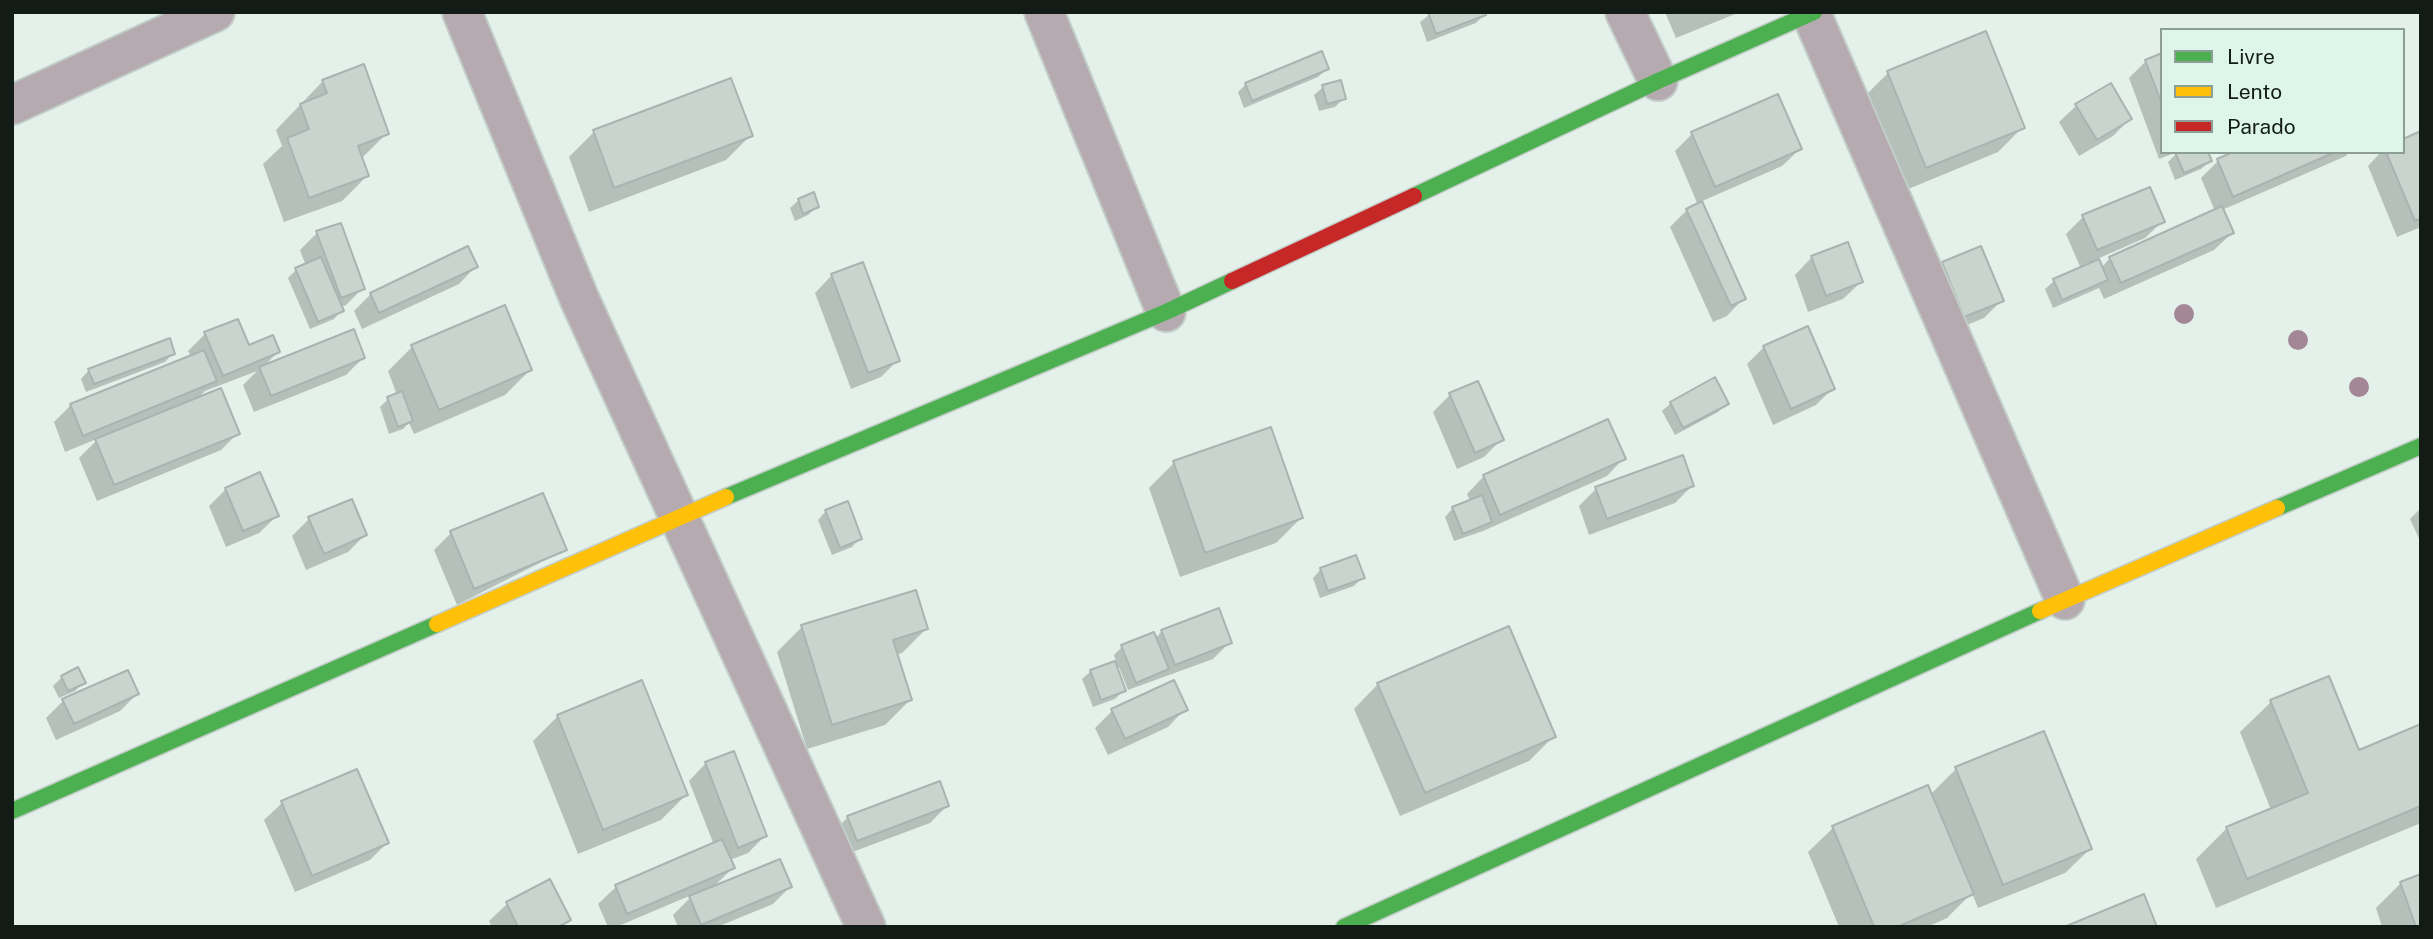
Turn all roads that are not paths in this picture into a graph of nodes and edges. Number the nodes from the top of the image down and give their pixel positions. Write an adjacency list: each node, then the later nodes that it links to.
1 (215, 12): 7 (street)
2 (462, 12): 10 (street)
3 (1044, 12): 8 (street)
4 (1625, 12): 6 (street)
5 (1812, 13): 6 (street); 11 (street)
6 (1658, 81): 8 (street)
7 (12, 105)
8 (1166, 312): 10 (street)
9 (2421, 446): 11 (street)
10 (678, 517): 12 (street); 13 (street)
11 (2065, 600): 14 (street)
12 (12, 811)
13 (866, 927)
14 (1344, 927)

